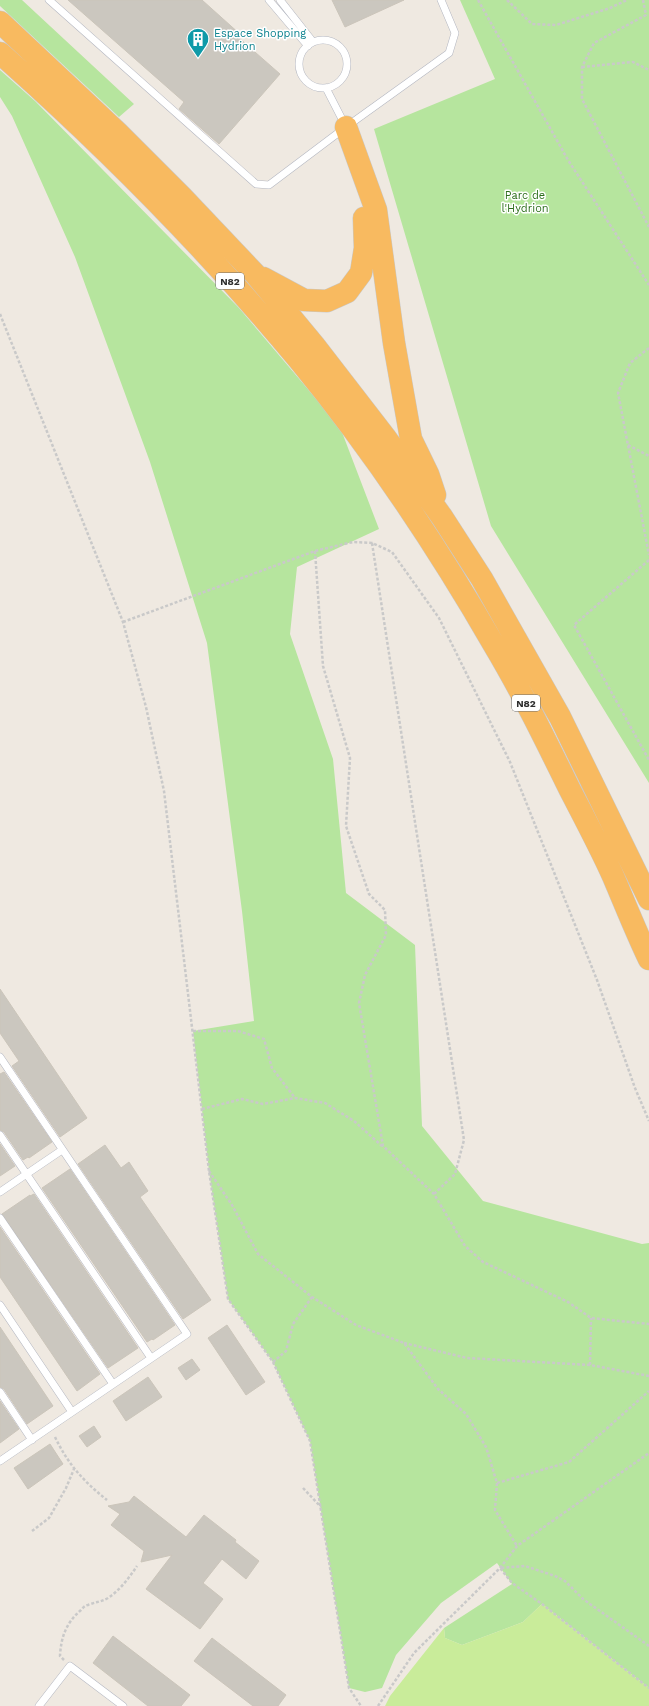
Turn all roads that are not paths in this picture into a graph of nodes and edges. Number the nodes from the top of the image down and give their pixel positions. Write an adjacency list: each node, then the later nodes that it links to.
1 (49, 0): 9 (lane)
2 (269, 0): 6 (lane)
3 (280, 0): 6 (lane)
4 (441, 0): 9 (lane)
5 (0, 22): 10 (highway, N82)
6 (310, 44): 8 (lane); 8 (lane)
7 (0, 53): 13 (highway, N82)
8 (326, 88): 9 (lane)
9 (346, 127): 10 (highway); 11 (highway)
10 (256, 275): 11 (highway, N82)
11 (442, 517): 12 (highway, N82)
12 (649, 899)
13 (649, 959)
14 (0, 1058): 16 (lane)
15 (0, 1135): 17 (lane)
16 (62, 1150): 17 (lane); 21 (lane)
17 (26, 1174): 18 (lane); 21 (lane)
18 (0, 1192)
19 (0, 1218): 22 (lane)
20 (0, 1305): 24 (lane)
21 (151, 1358): 22 (lane)
22 (113, 1384): 24 (lane)
23 (0, 1392): 25 (lane)
24 (72, 1412): 25 (lane)
25 (32, 1440): 26 (lane)
26 (0, 1461)
27 (40, 1706): 28 (lane)
28 (123, 1706)

